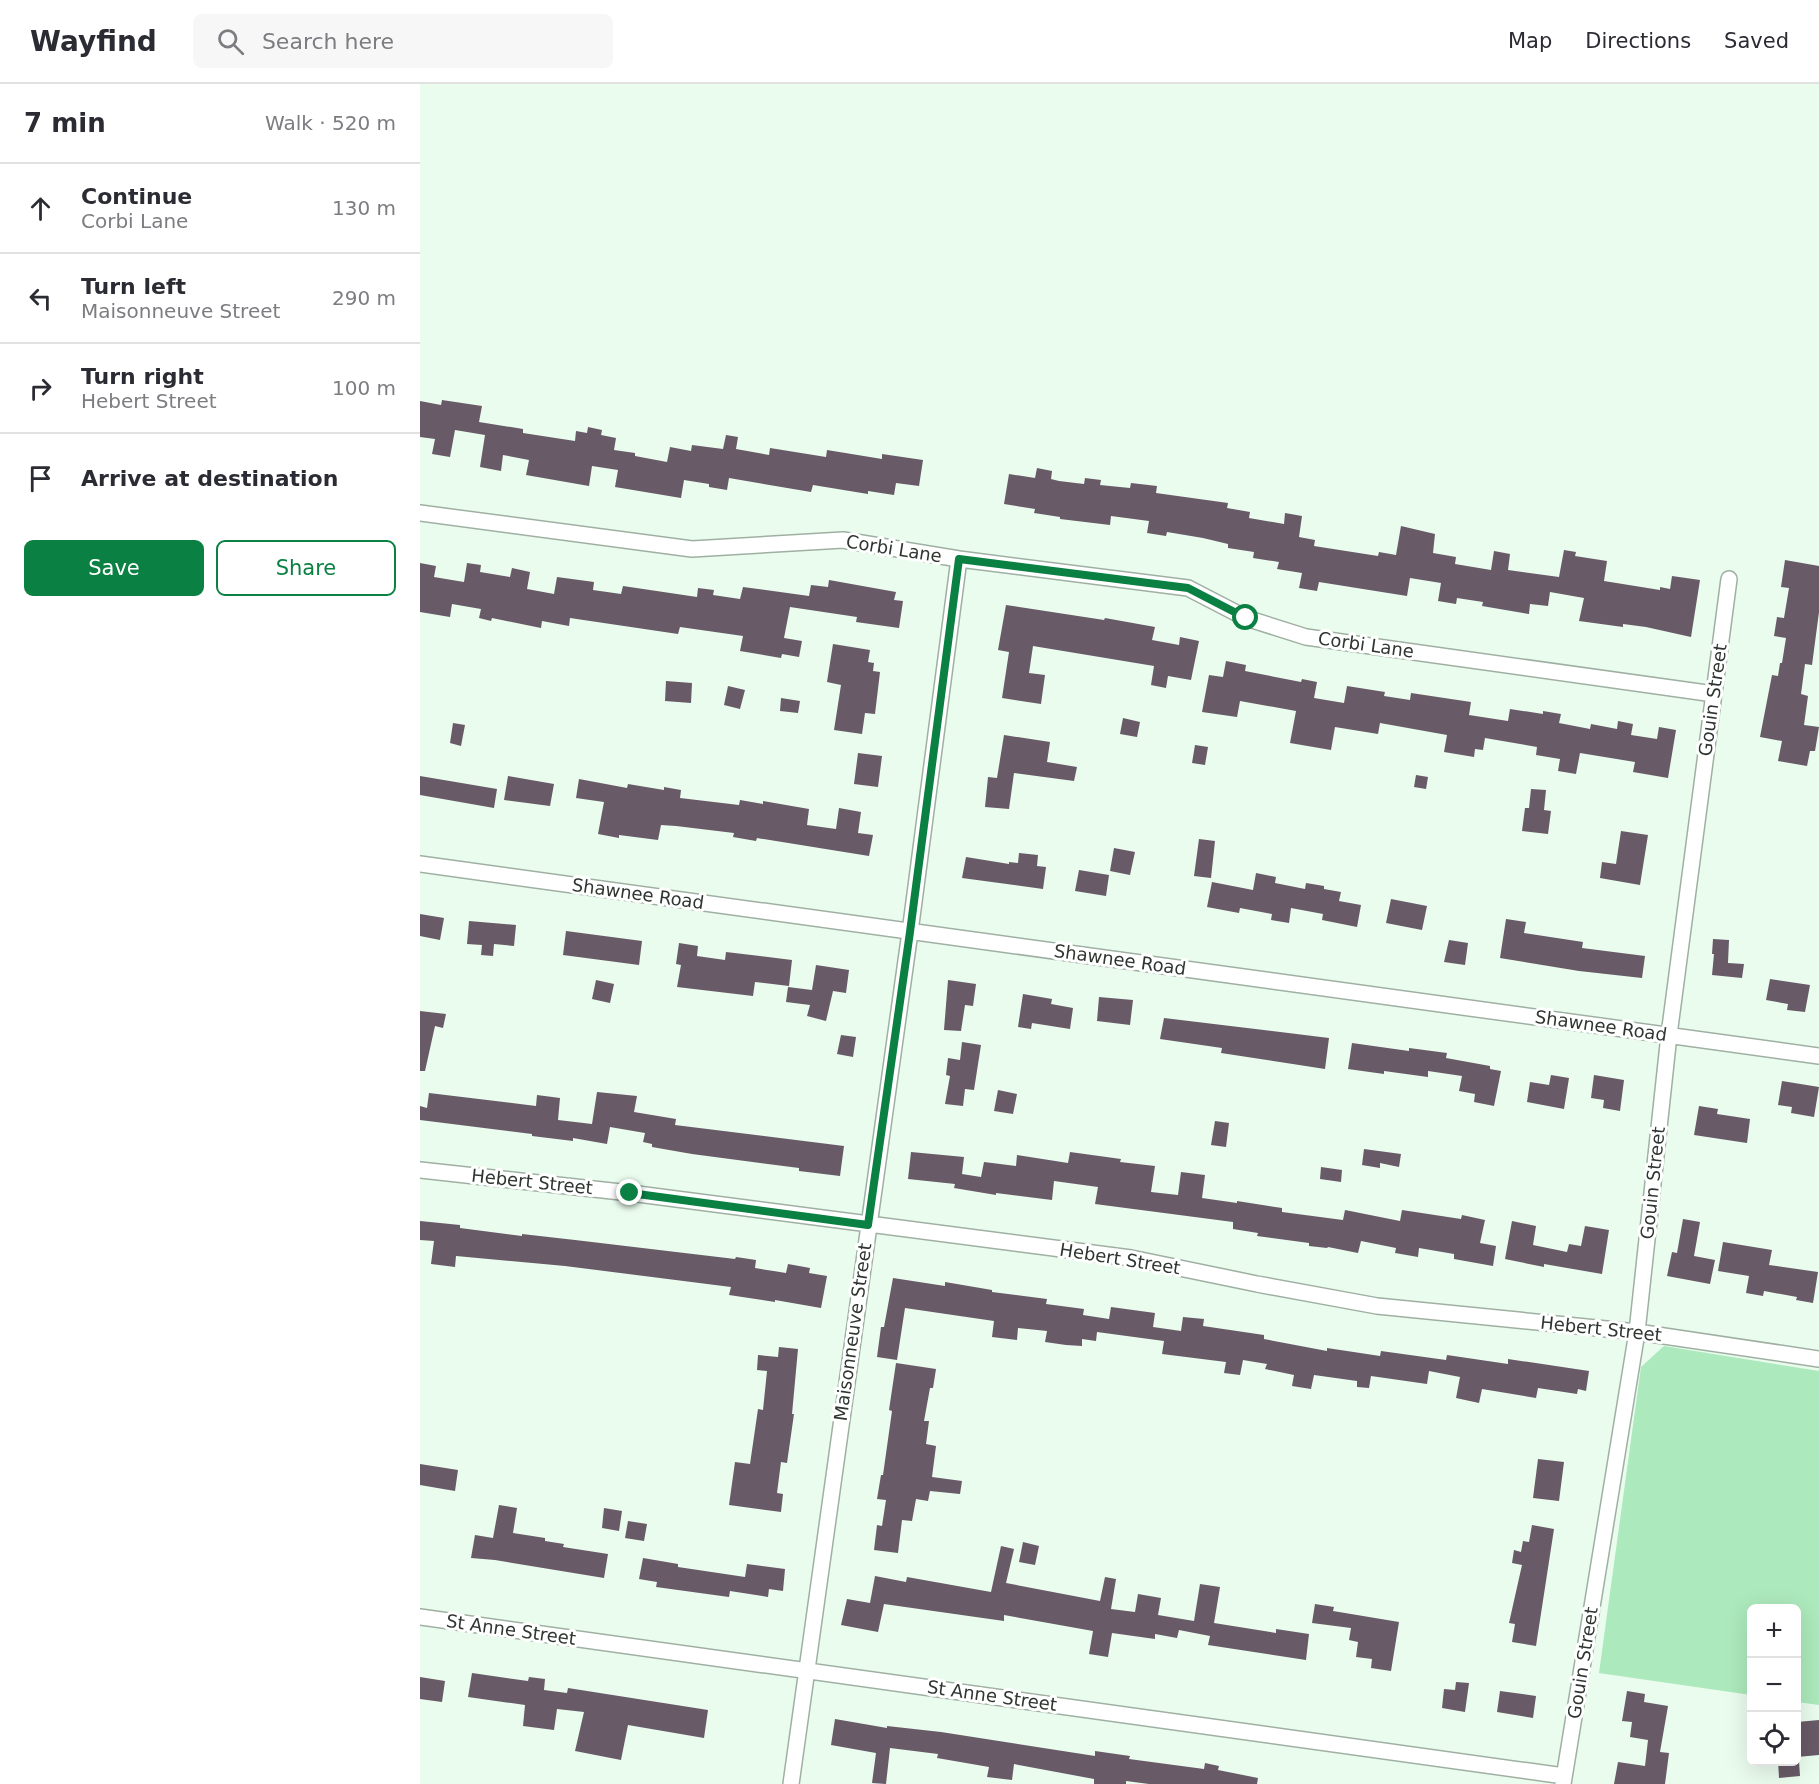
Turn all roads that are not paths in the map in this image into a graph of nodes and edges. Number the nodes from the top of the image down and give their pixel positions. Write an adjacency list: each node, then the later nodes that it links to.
1 (420, 513): 2 (street, Corbi Lane)
2 (959, 559): 4 (street, Corbi Lane); 6 (street, Maisonneuve Street)
3 (1729, 579): 4 (street, Gouin Street)
4 (1714, 694): 7 (street, Gouin Street)
5 (420, 864): 6 (street, Shawnee Road)
6 (910, 932): 7 (street, Shawnee Road); 10 (street, Maisonneuve Street)
7 (1669, 1035): 8 (street, Shawnee Road); 11 (street, Gouin Street)
8 (1819, 1056)
9 (420, 1170): 10 (street, Hebert Street)
10 (868, 1225): 11 (street, Hebert Street); 14 (street, Maisonneuve Street)
11 (1637, 1332): 12 (street, Hebert Street); 15 (street, Gouin Street)
12 (1819, 1359)
13 (420, 1617): 14 (street, St Anne Street)
14 (806, 1671): 15 (street, St Anne Street); 16 (street, Maisonneuve Street)
15 (1564, 1780)
16 (791, 1784)

